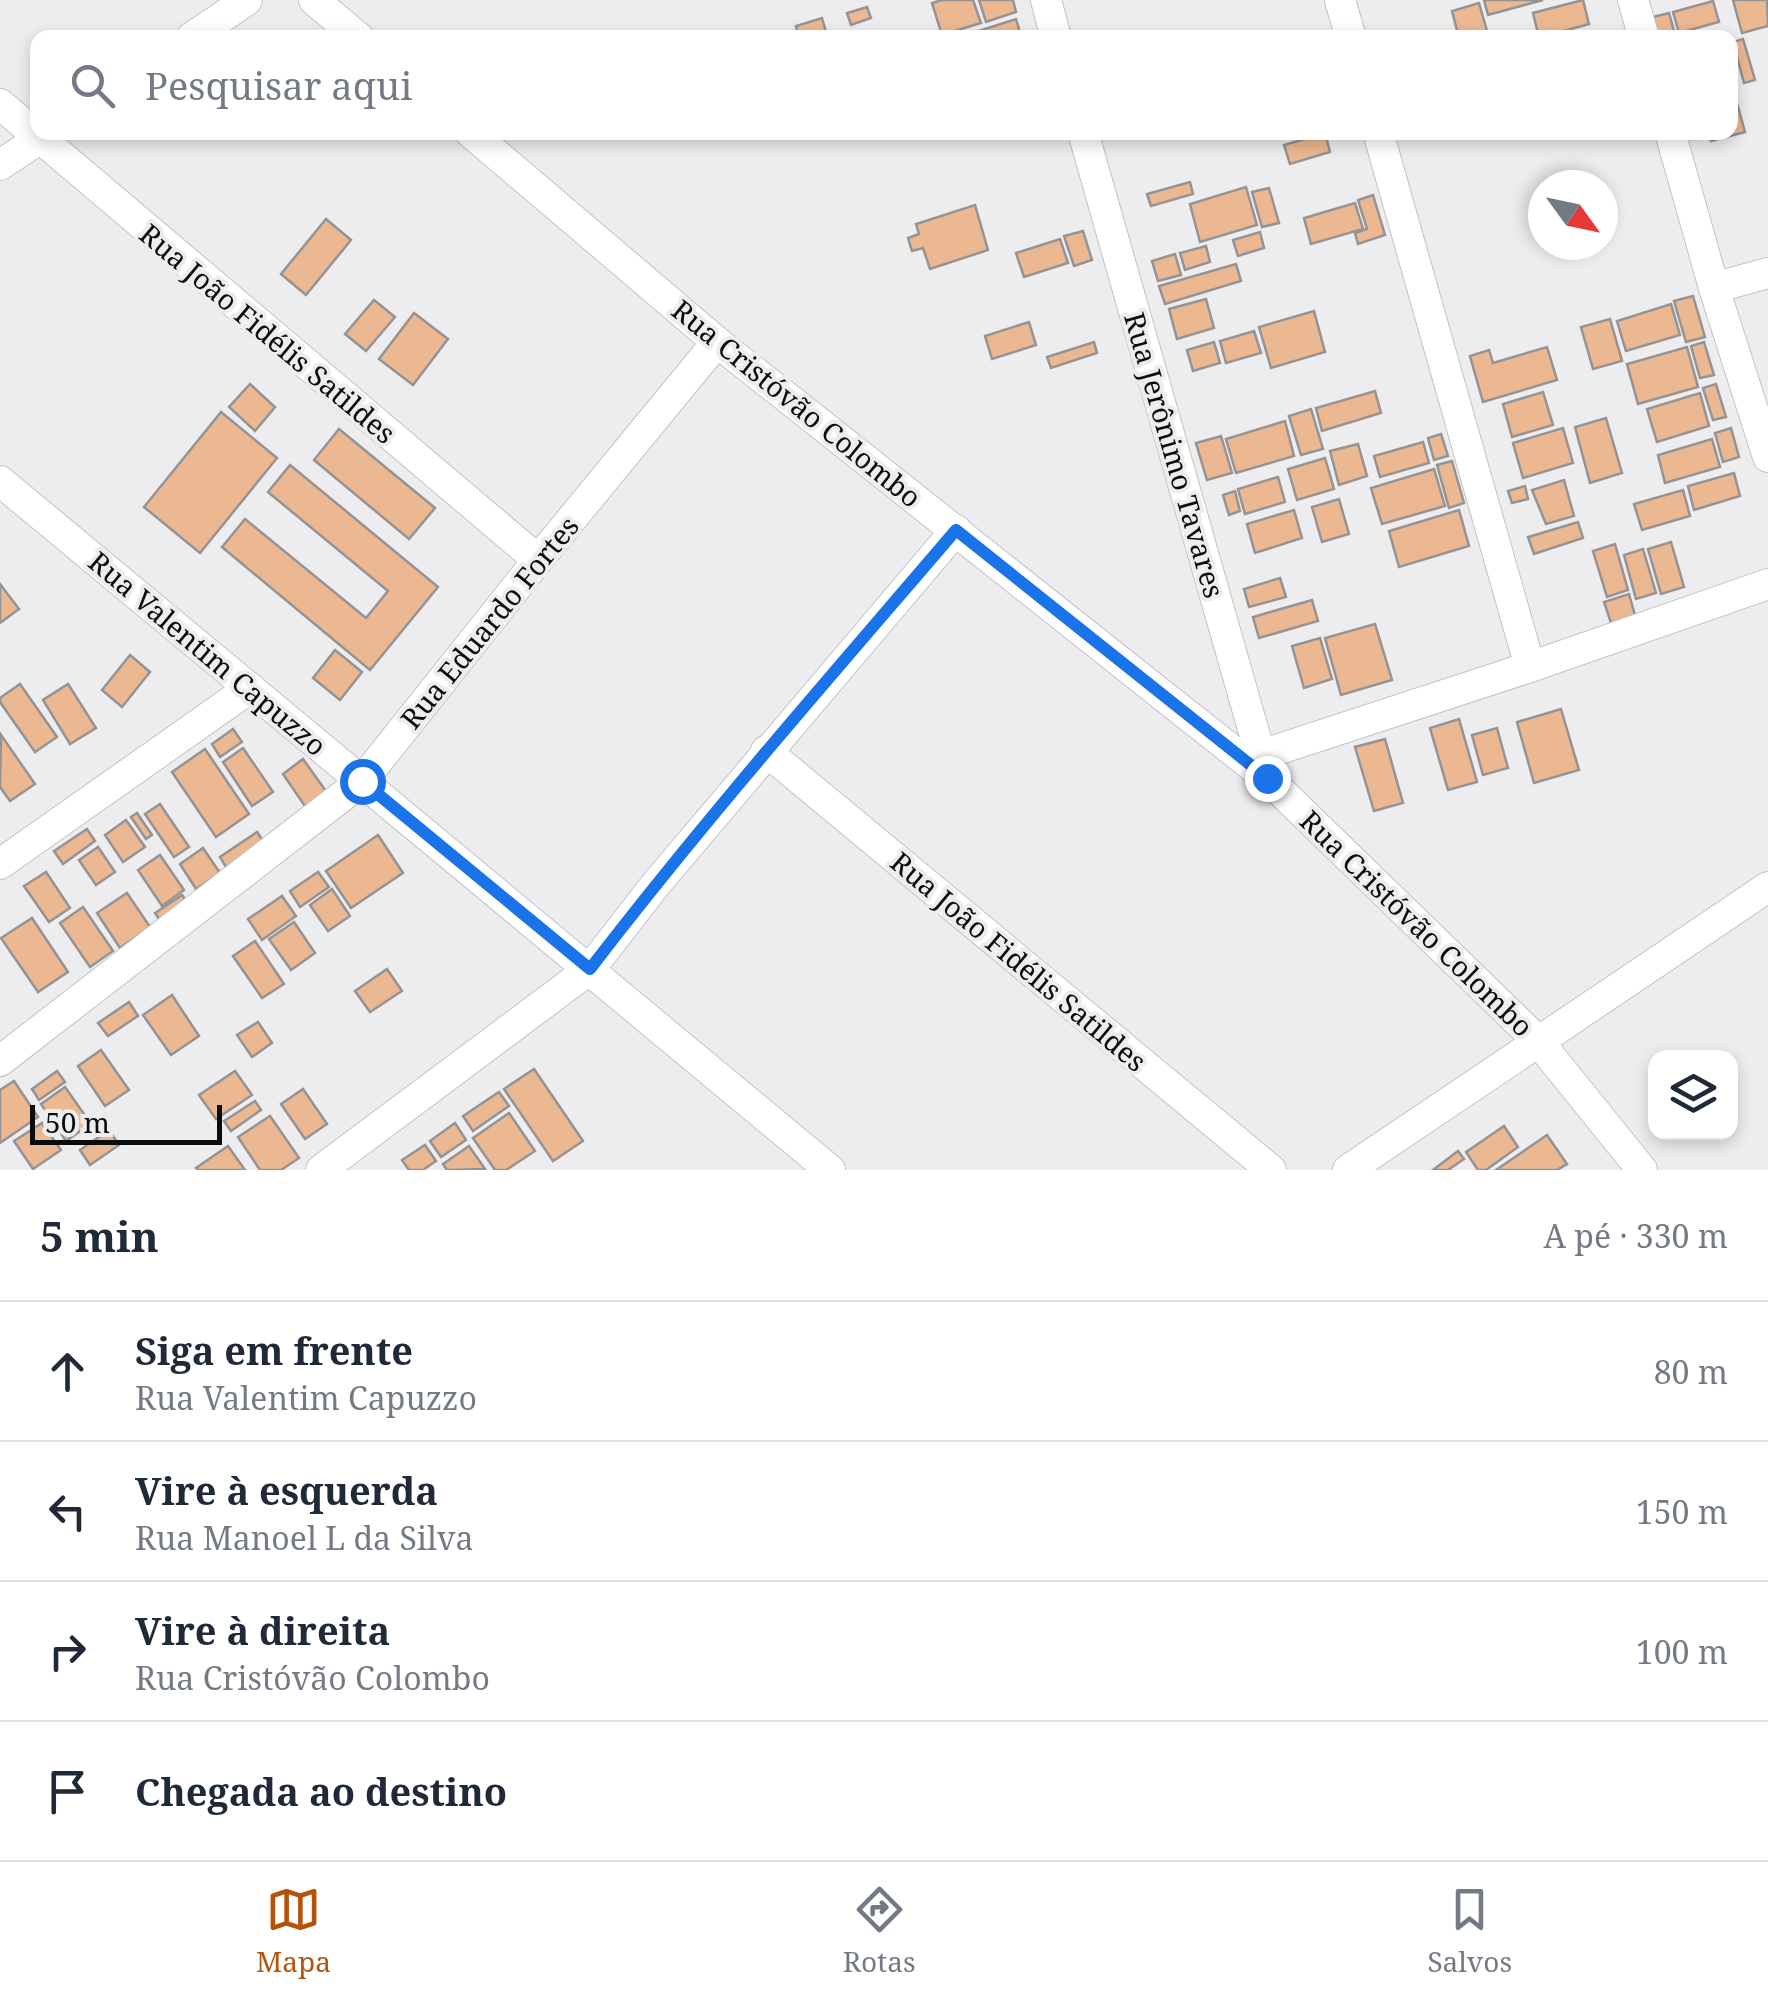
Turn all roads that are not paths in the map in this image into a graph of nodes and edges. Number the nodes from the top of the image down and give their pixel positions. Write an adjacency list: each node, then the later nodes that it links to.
1 (247, 0): 6 (street)
2 (314, 0): 7 (street)
3 (1046, 0): 8 (street)
4 (1340, 0): 9 (street)
5 (1633, 0): 10 (street)
6 (203, 30)
7 (349, 30)
8 (1054, 30)
9 (1349, 30)
10 (1642, 30)
11 (0, 104): 12 (street, Rua João Fidélis Satildes)
12 (30, 125)
13 (39, 140): 19 (street)
14 (50, 140): 26 (street, Rua João Fidélis Satildes)
15 (479, 140): 22 (street, Rua Cristóvão Colombo)
16 (1086, 140): 31 (street, Rua Jerônimo Tavares)
17 (1380, 140): 28 (street)
18 (1672, 140): 21 (street)
19 (0, 165)
20 (1768, 273): 21 (street)
21 (1714, 288): 23 (street)
22 (717, 342): 25 (street, Rua Cristóvão Colombo); 26 (street, Rua Eduardo Fortes)
23 (1768, 458)
24 (5, 492): 29 (street, Rua Valentim Capuzzo)
25 (956, 530): 30 (street); 31 (street, Rua Cristóvão Colombo)
26 (538, 560): 32 (street, Rua Eduardo Fortes)
27 (1768, 584): 28 (street)
28 (1530, 667): 31 (street)
29 (250, 688): 32 (street, Rua Valentim Capuzzo); 33 (street)
30 (766, 751): 35 (street); 40 (street, Rua João Fidélis Satildes)
31 (1264, 766): 36 (street, Rua Cristóvão Colombo)
32 (362, 781): 35 (street, Rua Valentim Capuzzo); 37 (street, Rua Eduardo Fortes)
33 (0, 864)
34 (1768, 888): 36 (street)
35 (590, 969): 38 (street); 39 (street, Rua Valentim Capuzzo)
36 (1538, 1041): 41 (street); 42 (street, Rua Cristóvão Colombo)
37 (0, 1061)
38 (321, 1170)
39 (829, 1170)
40 (1272, 1170)
41 (1348, 1170)
42 (1642, 1170)

